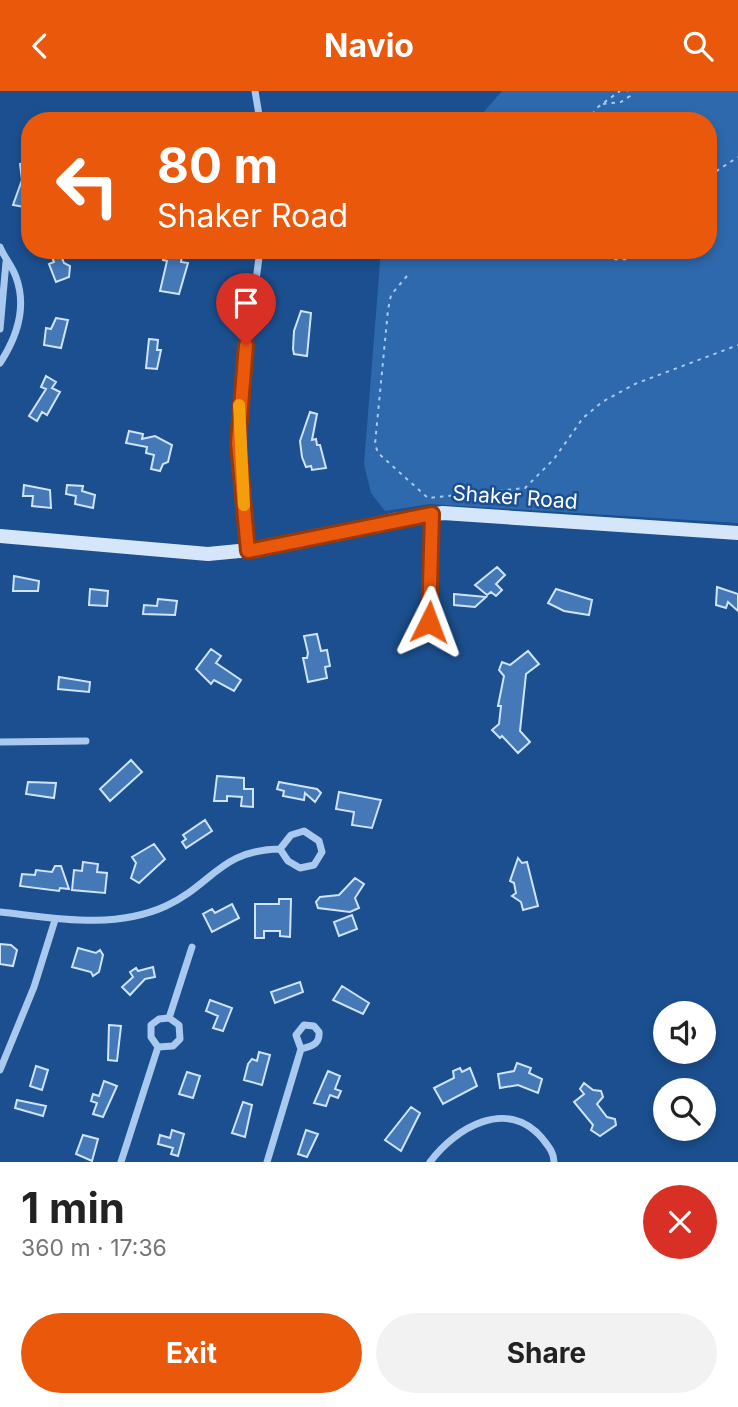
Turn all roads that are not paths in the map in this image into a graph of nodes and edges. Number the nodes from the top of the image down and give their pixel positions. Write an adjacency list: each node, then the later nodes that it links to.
1 (255, 91): 2 (street)
2 (258, 112)
3 (0, 247): 5 (street)
4 (259, 259): 11 (street)
5 (6, 262): 6 (street); 7 (street)
6 (0, 329)
7 (0, 363)
8 (432, 514): 9 (main road, Shaker Road); 11 (main road, Shaker Road); 12 (lane)
9 (738, 533)
10 (0, 536): 11 (main road, Shaker Road)
11 (248, 551)
12 (429, 622)
13 (86, 741): 14 (street)
14 (0, 742)
15 (280, 849): 15 (street); 17 (street)
16 (0, 912): 17 (street)
17 (55, 920): 22 (street)
18 (192, 947): 19 (street)
19 (169, 1018): 20 (street); 20 (street)
20 (158, 1047): 23 (street)
21 (301, 1049): 24 (street)
22 (0, 1070)
23 (121, 1162)
24 (267, 1162)
25 (430, 1162): 26 (street)
26 (554, 1162)

